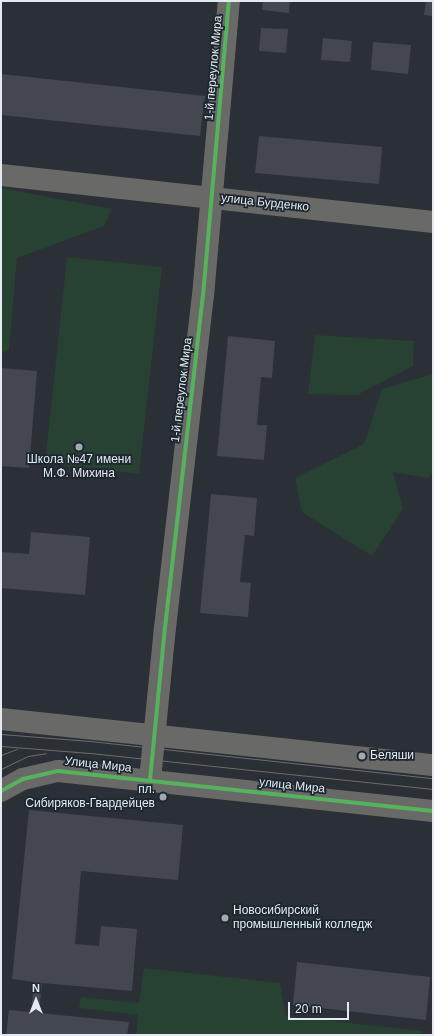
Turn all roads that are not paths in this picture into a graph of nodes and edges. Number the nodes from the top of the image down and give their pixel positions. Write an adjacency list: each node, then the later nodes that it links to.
1 (229, 1): 3 (street, 1-й переулок Мира)
2 (1, 174): 3 (street, улица Бурденко)
3 (211, 198): 4 (street, улица Бурденко); 6 (street, 1-й переулок Мира)
4 (433, 222)
5 (1, 719): 6 (street)
6 (155, 736): 7 (street); 8 (street, 1-й переулок Мира)
7 (433, 766)
8 (150, 780): 9 (street, Улица Мира); 10 (street, улица Мира)
9 (1, 791)
10 (433, 811)

